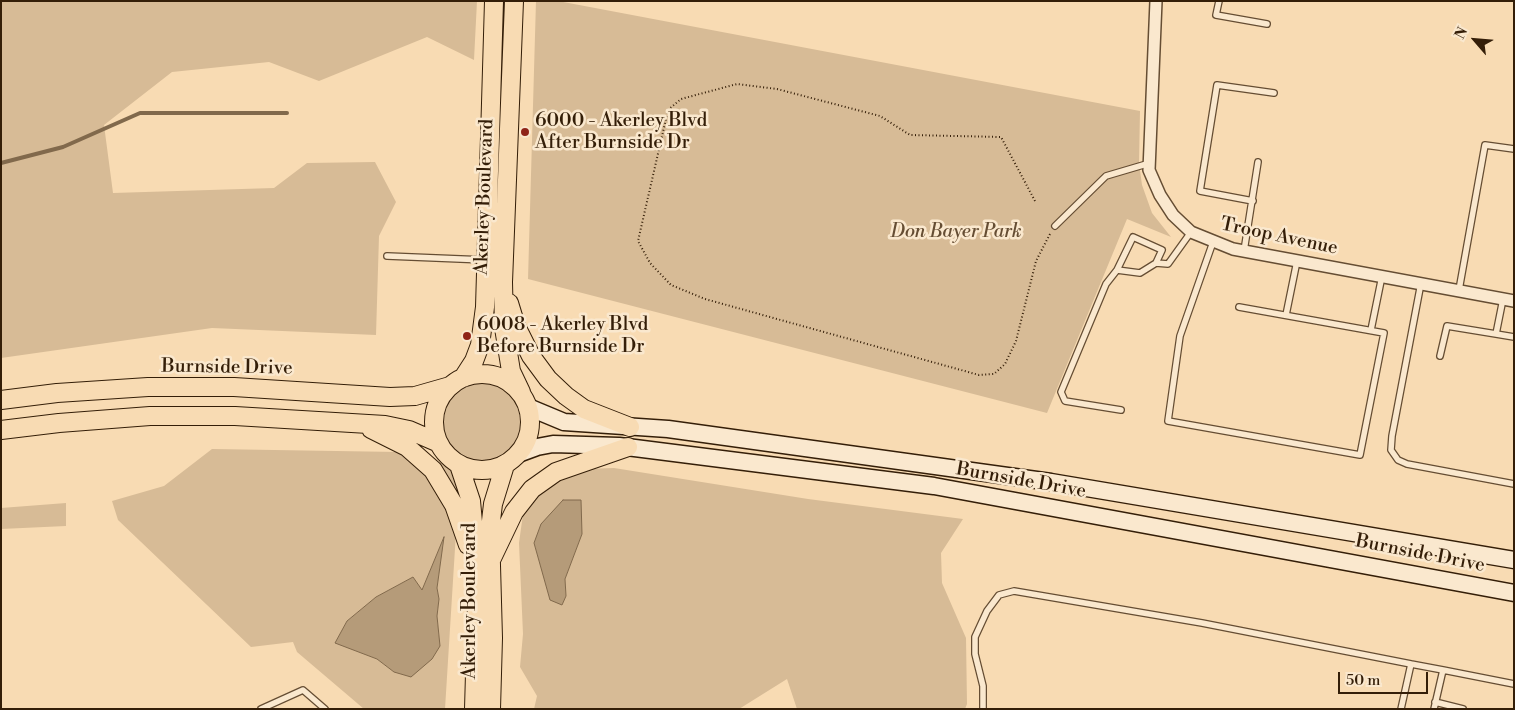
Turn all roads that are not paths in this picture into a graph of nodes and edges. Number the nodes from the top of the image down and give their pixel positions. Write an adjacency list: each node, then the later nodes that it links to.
1 (494, 1): 16 (main road, Akerley Boulevard)
2 (514, 1): 21 (main road, Akerley Boulevard)
3 (1156, 1): 9 (street, Troop Avenue)
4 (1219, 1): 5 (lane)
5 (1267, 24)
6 (1274, 93): 10 (lane)
7 (1514, 149): 23 (lane)
8 (1258, 162): 10 (lane)
9 (1150, 163): 11 (lane); 12 (street, Troop Avenue)
10 (1253, 201): 14 (lane)
11 (1055, 226)
12 (1191, 232): 13 (street, Troop Avenue); 18 (lane)
13 (1213, 242): 14 (street, Troop Avenue); 27 (lane)
14 (1244, 251): 17 (street, Troop Avenue)
15 (387, 256): 16 (lane)
16 (487, 260): 31 (main road, Akerley Boulevard)
17 (1297, 261): 20 (street, Troop Avenue); 26 (lane)
18 (1156, 263): 19 (lane); 19 (lane)
19 (1117, 270): 34 (lane)
20 (1382, 276): 22 (street, Troop Avenue); 27 (lane)
21 (503, 282): 33 (main road, Akerley Boulevard); 36 (main road)
22 (1421, 283): 23 (street, Troop Avenue); 42 (lane)
23 (1458, 290): 24 (street, Troop Avenue)
24 (1511, 298): 28 (lane)
25 (1239, 307): 26 (lane)
26 (1286, 315): 27 (lane)
27 (1371, 330)
28 (1496, 334): 29 (lane); 30 (lane)
29 (1514, 337)
30 (1440, 356)
31 (456, 382): 32 (main road, Burnside Drive); 33 (main road); 38 (main road)
32 (1, 400)
33 (525, 400): 36 (main road, Burnside Drive); 40 (main road)
34 (1121, 410)
35 (354, 422): 37 (main road); 38 (main road); 44 (main road)
36 (630, 427): 43 (main road, Burnside Drive)
37 (1, 430)
38 (438, 443): 41 (main road)
39 (628, 447): 40 (main road, Burnside Drive); 44 (main road); 45 (main road, Burnside Drive)
40 (512, 460): 41 (main road); 44 (main road, Akerley Boulevard)
41 (459, 465): 44 (main road, Akerley Boulevard)
42 (1514, 484)
43 (1514, 560)
44 (483, 561): 52 (main road, Akerley Boulevard); 53 (main road, Akerley Boulevard)
45 (1514, 593)
46 (1411, 664): 47 (lane); 54 (lane); 55 (lane)
47 (1443, 670): 48 (lane); 49 (lane)
48 (1514, 684)
49 (1434, 706): 56 (lane)
50 (261, 709): 51 (lane)
51 (325, 709)
52 (474, 709)
53 (491, 709)
54 (983, 709)
55 (1401, 709)
56 (1463, 709)

